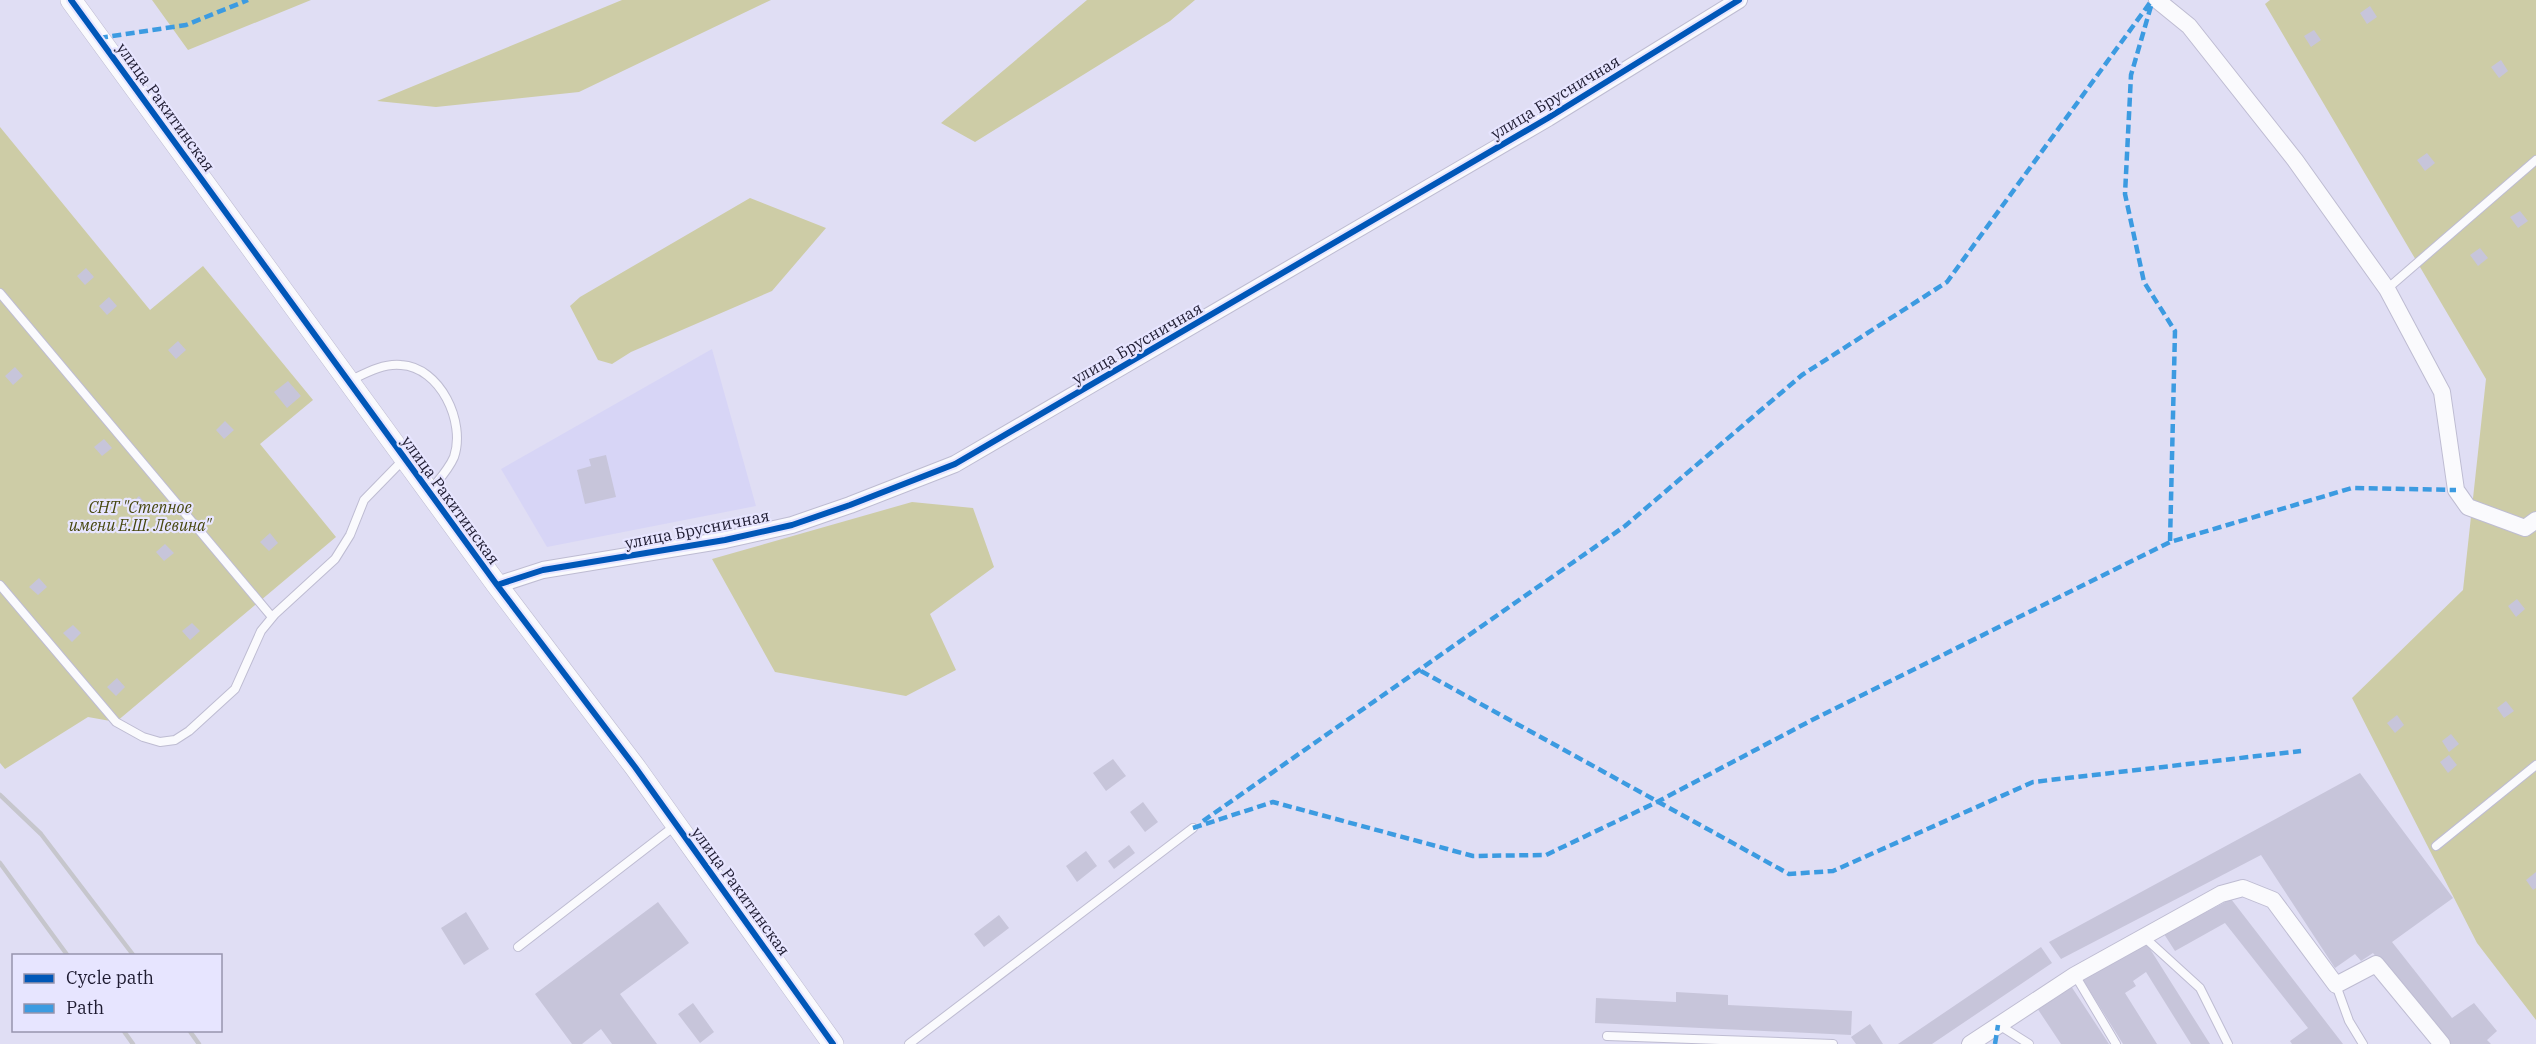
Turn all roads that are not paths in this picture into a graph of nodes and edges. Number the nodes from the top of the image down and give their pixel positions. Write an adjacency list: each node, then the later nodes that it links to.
1 (71, 0): 7 (street, улица Ракитинская)
2 (1739, 0): 12 (street, улица Брусничная)
3 (2157, 0): 5 (street)
4 (2536, 160): 5 (lane)
5 (2386, 289): 10 (street)
6 (0, 293): 13 (lane)
7 (348, 381): 8 (street, улица Ракитинская); 9 (lane)
8 (404, 459): 9 (street, улица Ракитинская); 13 (lane)
9 (429, 493): 12 (street, улица Ракитинская)
10 (2536, 520)
11 (0, 585): 13 (lane)
12 (497, 585): 15 (street, улица Ракитинская)
13 (272, 617)
14 (2536, 765): 17 (lane)
15 (677, 825): 19 (lane); 25 (street, улица Ракитинская)
16 (1193, 828): 26 (lane)
17 (2436, 846)
18 (2144, 936): 20 (street); 21 (street); 31 (lane)
19 (518, 947)
20 (2075, 975): 22 (street); 30 (lane)
21 (2336, 985): 32 (lane); 33 (street)
22 (1998, 1025): 28 (street); 29 (lane)
23 (1607, 1036): 24 (lane)
24 (1705, 1042): 27 (lane)
25 (833, 1044)
26 (909, 1044)
27 (1833, 1044)
28 (1970, 1044)
29 (2029, 1044)
30 (2116, 1044)
31 (2228, 1044)
32 (2363, 1044)
33 (2442, 1044)

